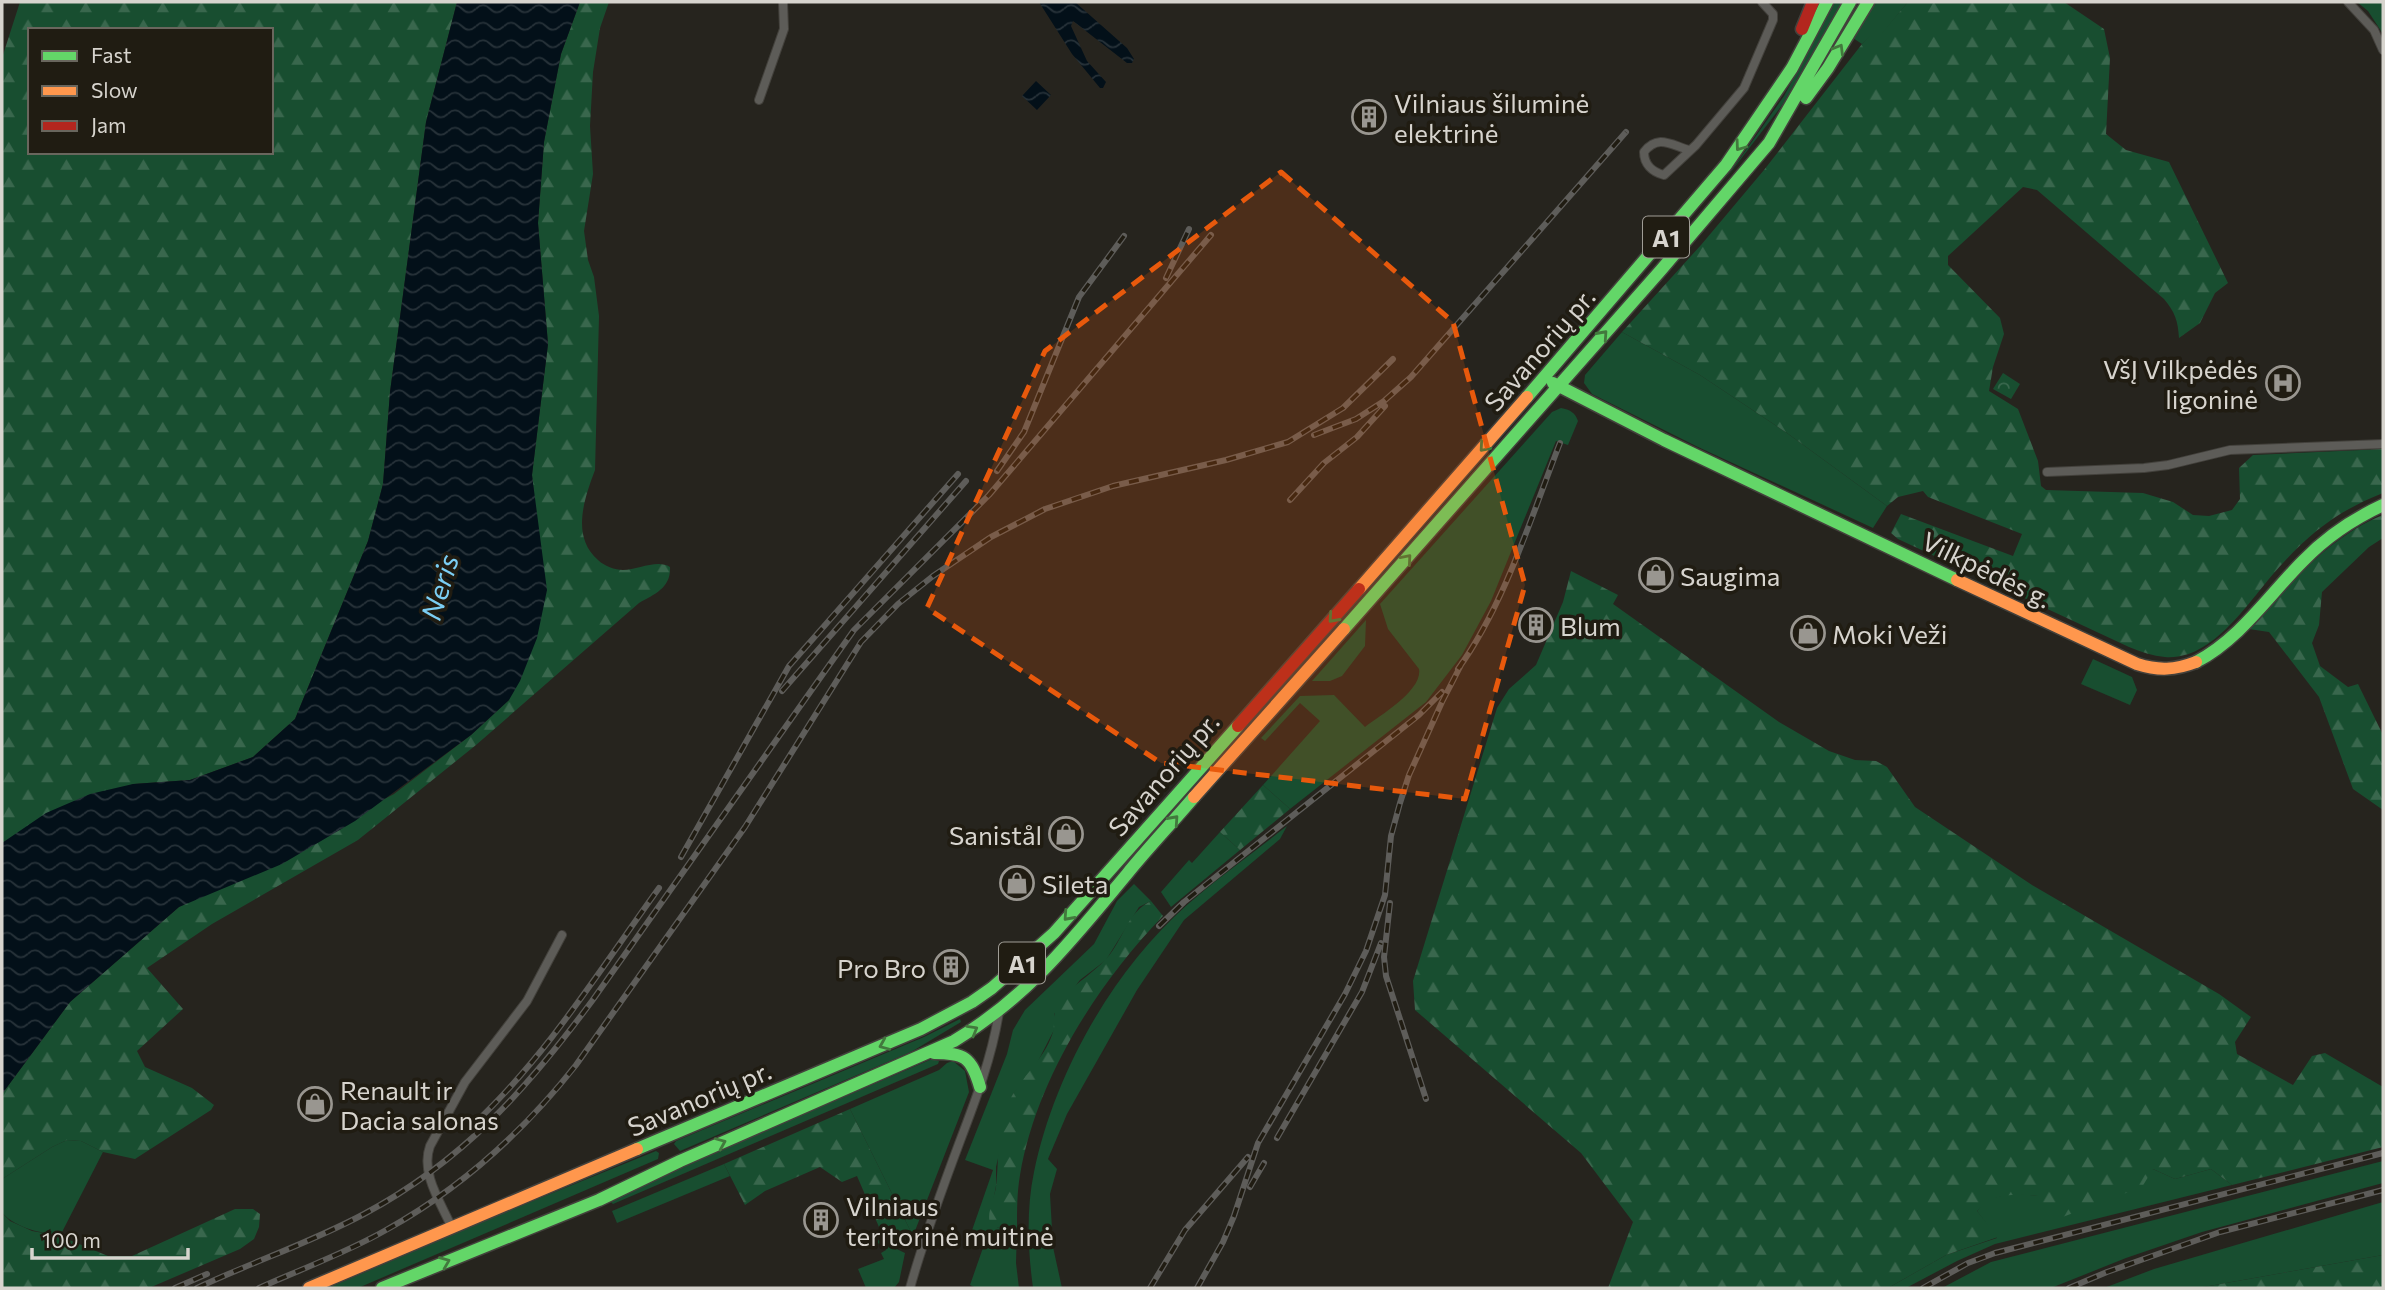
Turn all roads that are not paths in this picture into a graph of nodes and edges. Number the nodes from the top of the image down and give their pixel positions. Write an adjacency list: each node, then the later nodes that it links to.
1 (783, 2): 10 (street)
2 (1762, 2): 12 (street)
3 (1813, 2): 9 (main road)
4 (1827, 2): 9 (main road, Savanorių pr. / A1)
5 (1850, 2): 11 (main road, Savanorių pr. / A1)
6 (1868, 2): 11 (main road, one-way to 6)
7 (2348, 2): 8 (street)
8 (2383, 50)
9 (1778, 90): 13 (main road, Savanorių pr. / A1, one-way to 13)
10 (759, 100)
11 (1769, 143): 14 (main road, Savanorių pr. / A1, one-way to 11)
12 (1689, 150): 12 (street)
13 (1544, 377): 14 (main road, Vilkpėdės g.); 19 (main road, Savanorių pr. / A1, one-way to 19)
14 (1558, 386): 17 (main road, Vilkpėdės g.); 20 (main road, Savanorių pr. / A1, one-way to 14)
15 (2383, 444): 16 (street)
16 (2047, 472)
17 (2383, 505)
18 (562, 935): 25 (street)
19 (992, 988): 20 (main road); 23 (main road, Savanorių pr. / A1, one-way to 23)
20 (999, 1013): 21 (main road, Savanorių pr. / A1, one-way to 20); 22 (street)
21 (928, 1053): 22 (main road); 24 (main road, Savanorių pr. / A1, one-way to 21)
22 (980, 1087): 28 (street)
23 (666, 1137): 24 (main road); 25 (main road, Savanorių pr. / A1)
24 (680, 1161): 27 (main road, Savanorių pr. / A1, one-way to 24)
25 (452, 1228): 26 (main road, Savanorių pr. / A1)
26 (309, 1288)
27 (382, 1288)
28 (910, 1288)

